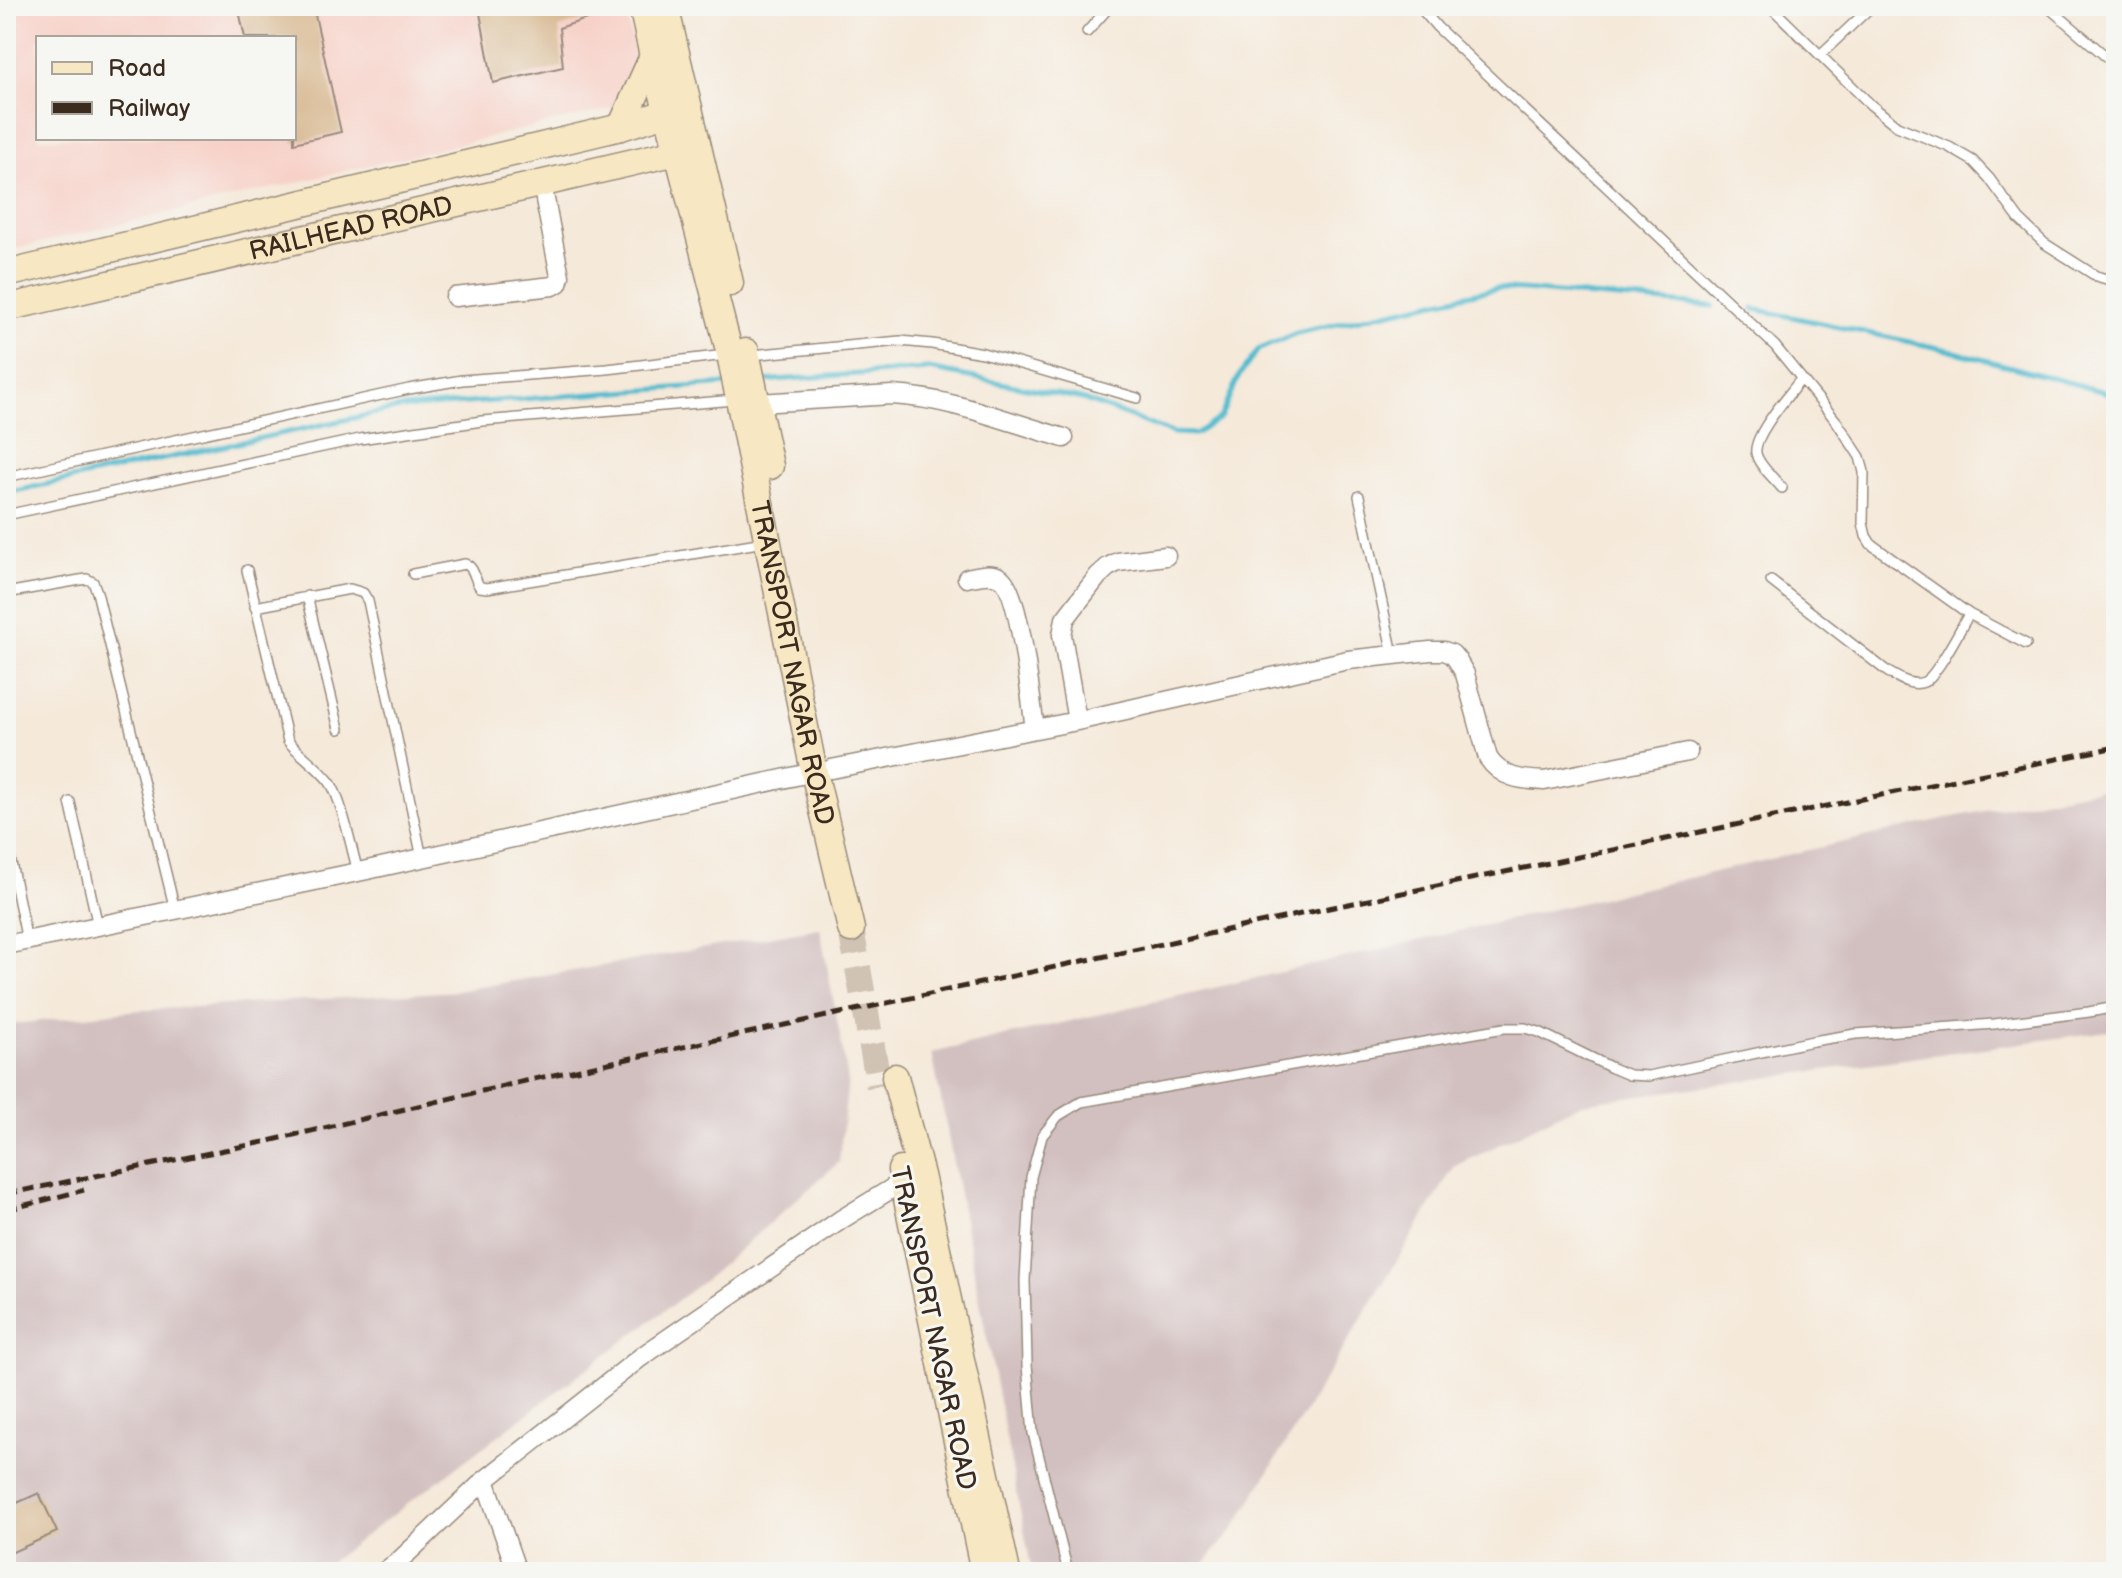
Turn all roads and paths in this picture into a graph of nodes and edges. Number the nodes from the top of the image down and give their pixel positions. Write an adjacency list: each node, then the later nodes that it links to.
1 (642, 6): 10 (main road)
2 (665, 6): 12 (main road)
3 (1110, 6): 8 (lane)
4 (1419, 6): 23 (lane)
5 (1770, 6): 9 (lane)
6 (1872, 6): 9 (lane)
7 (2047, 6): 11 (lane)
8 (1087, 32)
9 (1820, 55): 19 (lane)
10 (653, 56): 12 (main road); 13 (main road)
11 (2116, 65)
12 (678, 109): 13 (main road, RAILHEAD ROAD); 14 (main road)
13 (621, 127): 18 (main road, RAILHEAD ROAD)
14 (688, 149): 15 (main road, RAILHEAD ROAD); 17 (main road); 22 (main road)
15 (635, 162): 16 (main road, RAILHEAD ROAD); 17 (main road)
16 (542, 184): 20 (street); 21 (main road, RAILHEAD ROAD)
17 (687, 188): 22 (main road)
18 (6, 274)
19 (2116, 279)
20 (455, 297)
21 (6, 308)
22 (739, 358): 24 (main road); 25 (lane); 27 (lane)
23 (1801, 379): 28 (lane); 40 (lane)
24 (747, 398): 26 (street); 30 (lane); 31 (main road, TRANSPORT NAGAR ROAD); 47 (main road)
25 (1137, 398)
26 (1064, 438)
27 (6, 477)
28 (1782, 488)
29 (1359, 496): 42 (lane)
30 (6, 515)
31 (767, 542): 34 (lane); 47 (main road, TRANSPORT NAGAR ROAD)
32 (1166, 556): 43 (street)
33 (247, 570): 39 (lane)
34 (413, 574)
35 (967, 578): 45 (street)
36 (1771, 581): 40 (lane)
37 (6, 593): 52 (lane)
38 (307, 596): 39 (lane); 44 (lane); 50 (lane)
39 (255, 607): 51 (lane)
40 (1969, 614): 41 (lane)
41 (2026, 644)
42 (1393, 654): 43 (street); 46 (street)
43 (1077, 721): 45 (street)
44 (339, 729)
45 (1035, 729): 47 (street)
46 (1688, 752)
47 (822, 770): 50 (street); 54 (main road, TRANSPORT NAGAR ROAD)
48 (70, 802): 53 (lane)
49 (6, 838): 55 (lane)
50 (422, 858): 51 (street)
51 (358, 872): 52 (street)
52 (175, 910): 53 (street)
53 (98, 926): 55 (street)
54 (857, 928)
55 (27, 941): 56 (street)
56 (6, 945)
57 (2116, 1007): 65 (lane)
58 (887, 1082): 59 (main road, TRANSPORT NAGAR ROAD)
59 (912, 1178): 60 (street); 63 (main road, TRANSPORT NAGAR ROAD); 64 (main road, TRANSPORT NAGAR ROAD)
60 (485, 1480): 61 (street); 62 (street)
61 (384, 1572)
62 (517, 1572)
63 (984, 1572)
64 (1007, 1572)
65 (1068, 1572)

